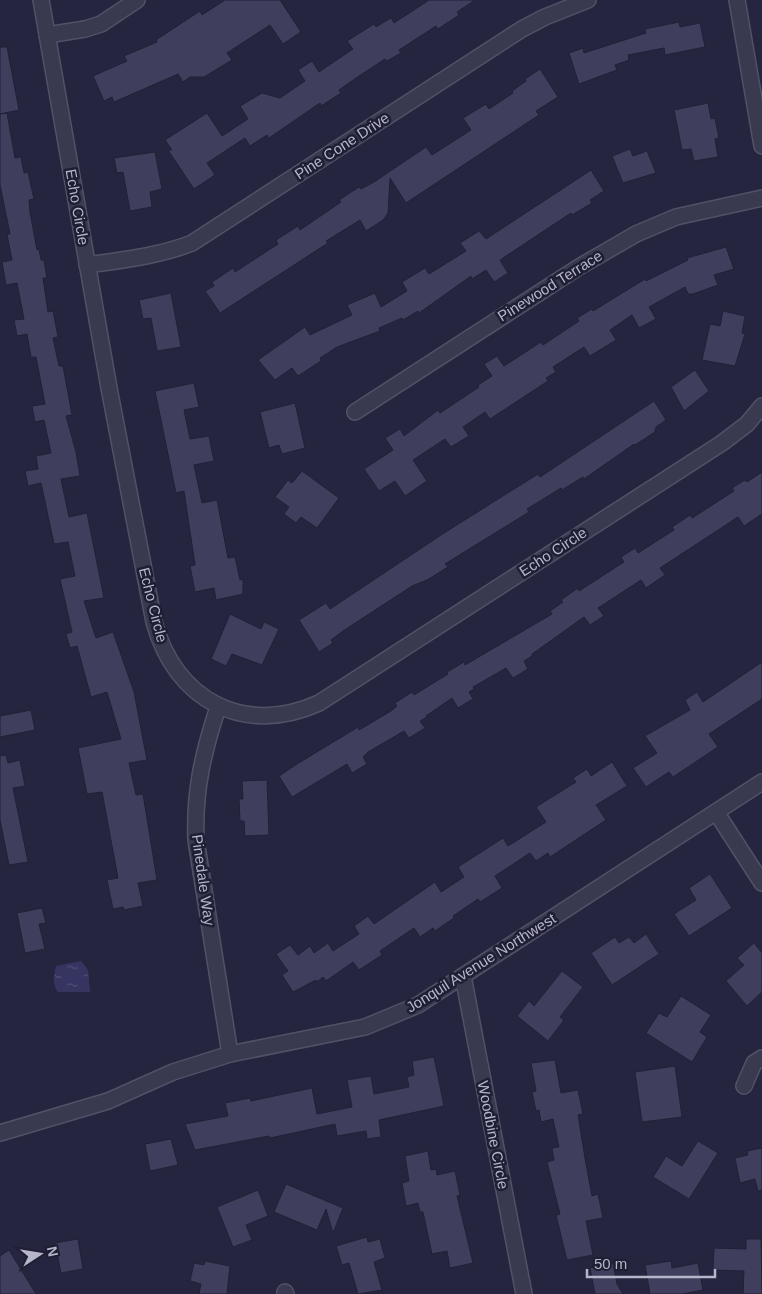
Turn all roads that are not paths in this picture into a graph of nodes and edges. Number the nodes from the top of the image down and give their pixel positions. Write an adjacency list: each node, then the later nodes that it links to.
1 (41, 0): 5 (street, Echo Circle)
2 (137, 0): 5 (street)
3 (588, 0): 8 (street, Pine Cone Drive)
4 (737, 0): 6 (street)
5 (47, 35): 8 (street, Echo Circle)
6 (762, 146)
7 (762, 198): 10 (street, Pinewood Terrace)
8 (87, 265): 11 (street, Echo Circle)
9 (762, 406): 11 (street, Echo Circle)
10 (355, 412)
11 (218, 707): 16 (street, Pinedale Way)
12 (762, 782): 13 (street, Jonquil Avenue Northwest)
13 (716, 812): 14 (street); 15 (street, Jonquil Avenue Northwest)
14 (762, 883)
15 (463, 976): 16 (street, Jonquil Avenue Northwest); 20 (street, Woodbine Circle)
16 (230, 1054): 19 (street, Jonquil Avenue Northwest)
17 (762, 1058): 18 (street)
18 (744, 1086)
19 (0, 1133)
20 (524, 1294)

